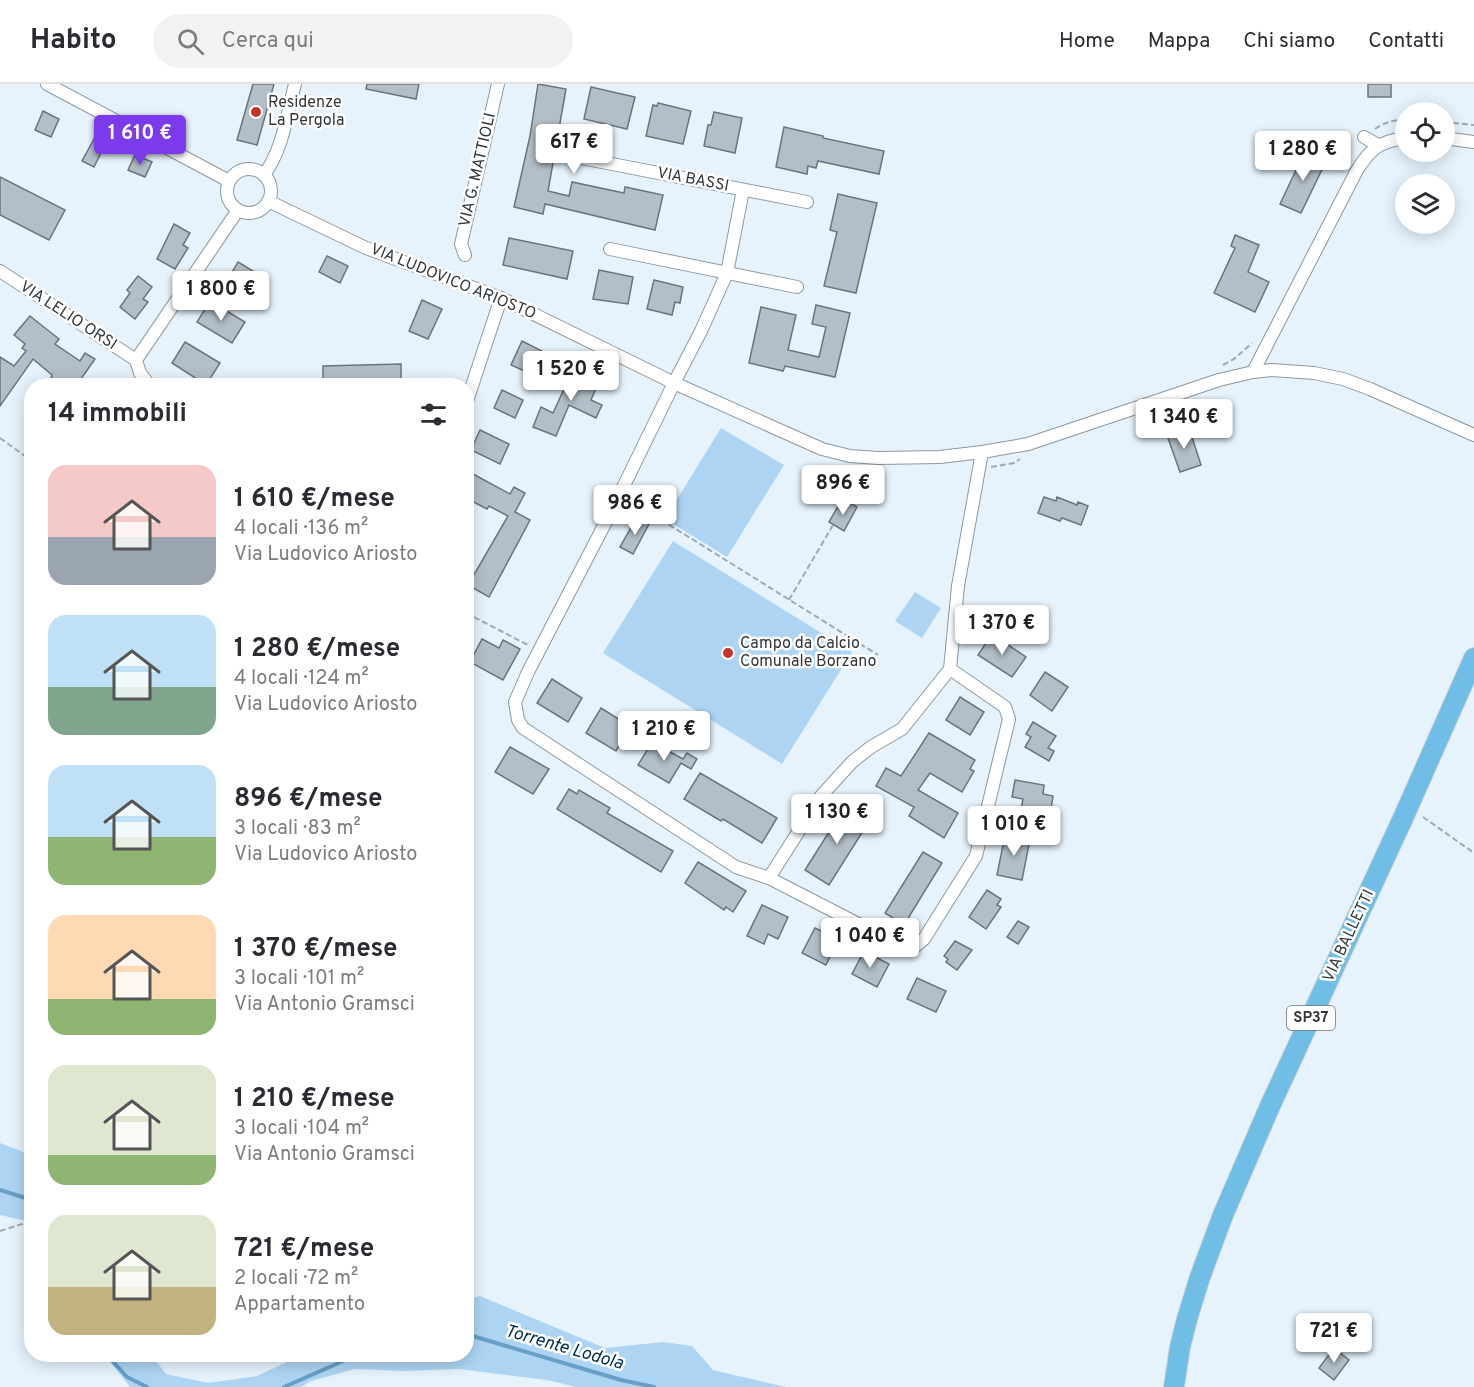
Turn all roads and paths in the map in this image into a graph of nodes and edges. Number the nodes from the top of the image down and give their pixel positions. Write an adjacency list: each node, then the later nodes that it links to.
1 (47, 84): 14 (street)
2 (295, 84): 13 (street)
3 (498, 84): 20 (street, VIA G. MATTIOLI)
4 (1395, 120): 7 (path)
5 (1455, 123): 6 (path)
6 (1474, 125)
7 (1364, 137): 11 (street)
8 (1455, 139): 10 (street)
9 (1395, 141): 11 (street)
10 (1474, 142)
11 (1378, 145): 28 (street)
12 (571, 156): 15 (street, VIA BASSI)
13 (264, 175): 14 (street); 16 (street)
14 (229, 181): 18 (street)
15 (743, 190): 17 (street, VIA BASSI); 22 (street, VIA BASSI)
16 (268, 201): 18 (street); 24 (street, VIA LUDOVICO ARIOSTO)
17 (807, 202)
18 (238, 210): 26 (street)
19 (610, 249): 22 (street)
20 (465, 255)
21 (0, 271): 26 (street, VIA LELIO ORSI)
22 (727, 273): 23 (street); 31 (street, VIA BASSI)
23 (797, 287)
24 (501, 298): 30 (street); 31 (street, VIA LUDOVICO ARIOSTO)
25 (1255, 340): 27 (path)
26 (136, 360): 29 (street, VIA LELIO ORSI)
27 (1224, 365)
28 (1253, 372): 32 (street, VIA LUDOVICO ARIOSTO); 34 (street, VIA LUDOVICO ARIOSTO)
29 (144, 378)
30 (474, 380)
31 (674, 383): 34 (street, VIA LUDOVICO ARIOSTO); 36 (street, VIA BASSI)
32 (1474, 435)
33 (0, 438): 35 (path)
34 (982, 452): 43 (street)
35 (24, 455)
36 (618, 498): 38 (path); 40 (street, VIA BASSI)
37 (833, 525): 38 (path)
38 (789, 600): 41 (path)
39 (474, 617): 40 (path)
40 (539, 651): 46 (street, VIA BASSI)
41 (878, 655)
42 (1474, 658): 44 (main road, VIA BALLETTI / SP37)
43 (950, 669): 46 (street); 46 (street, VIA BASSI)
44 (1408, 806): 45 (path); 49 (main road, VIA BALLETTI / SP37)
45 (1474, 854)
46 (769, 878)
47 (24, 1223): 48 (path)
48 (0, 1231)
49 (1174, 1387)

